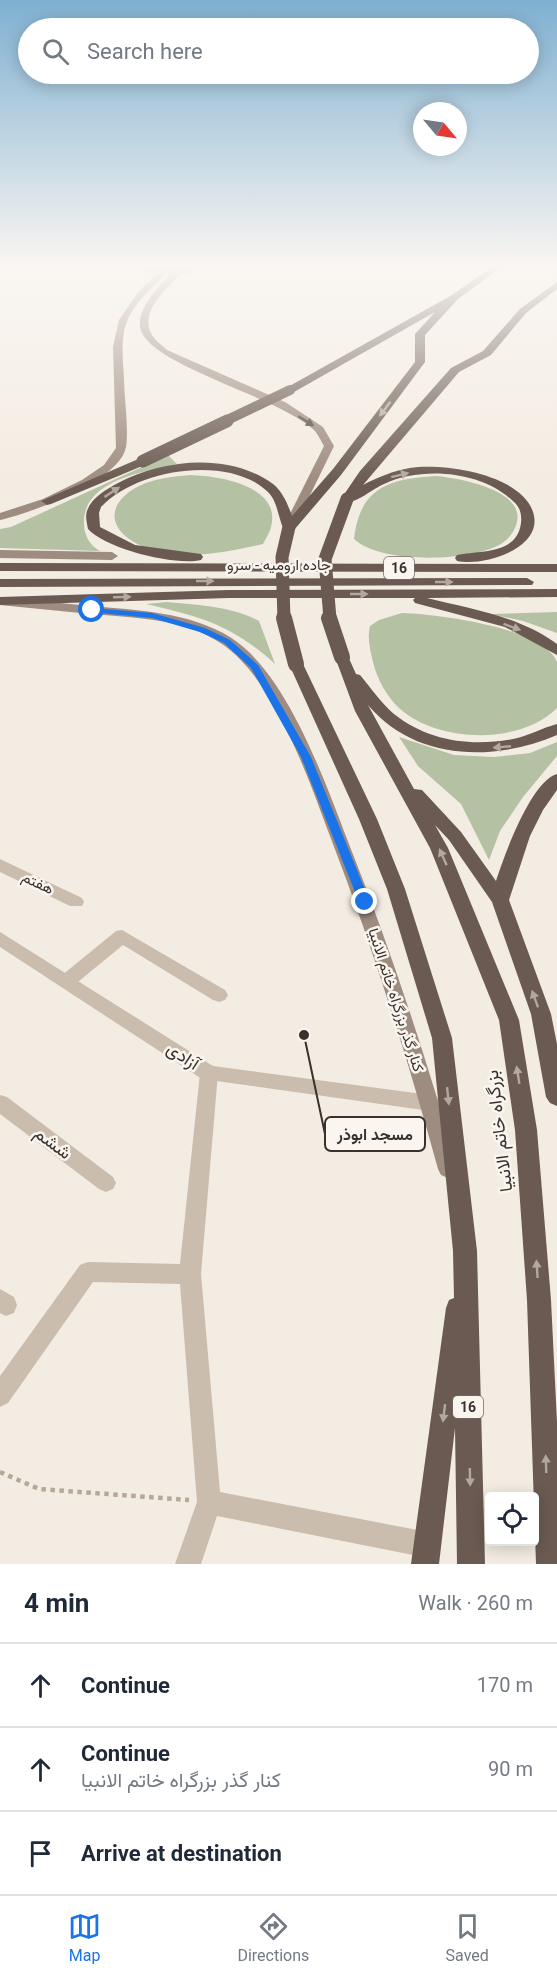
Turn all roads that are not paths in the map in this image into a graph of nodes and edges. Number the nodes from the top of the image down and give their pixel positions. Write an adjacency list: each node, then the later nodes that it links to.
1 (120, 337): 7 (main road)
2 (149, 337): 9 (main road, one-way to 9)
3 (384, 337): 7 (highway, bridge)
4 (420, 337): 9 (highway, one-way to 9)
5 (501, 337): 6 (highway, بزرگراه خاتم الانبیا)
6 (347, 500): 13 (highway, one-way to 13); 23 (highway, بزرگراه خاتم الانبیا, bridge)
7 (47, 501): 8 (main road)
8 (0, 517)
9 (289, 527): 12 (highway, one-way to 9); 39 (highway, 16, one-way to 39, bridge)
10 (0, 554): 11 (main road)
11 (112, 556): 12 (highway); 14 (highway)
12 (206, 558): 13 (highway)
13 (419, 560): 16 (highway)
14 (0, 561)
15 (0, 567): 16 (highway, جاده ارومیه - سرو / 16)
16 (554, 568)
17 (557, 582): 18 (highway, جاده ارومیه - سرو, one-way to 17)
18 (0, 583)
19 (557, 593): 20 (highway)
20 (395, 594): 21 (highway, one-way to 20); 22 (highway, one-way to 22)
21 (0, 601): 37 (main road, کنار گذر بزرگراه خاتم الانبیا)
22 (557, 651)
23 (345, 665): 24 (highway, one-way to 23); 25 (highway, بزرگراه خاتم الانبیا)
24 (557, 729)
25 (393, 767): 28 (highway); 47 (highway, بزرگراه خاتم الانبیا, one-way to 25)
26 (557, 779): 28 (highway)
27 (0, 865): 29 (street, هفتم)
28 (500, 900): 33 (highway, one-way to 28)
29 (76, 902)
30 (0, 938): 31 (street, آزادی)
31 (67, 981): 32 (street); 34 (street, آزادی)
32 (219, 995)
33 (554, 1064): 35 (highway)
34 (209, 1073): 37 (street, آزادی); 41 (street)
35 (557, 1097)
36 (0, 1103): 38 (street, ششم)
37 (430, 1103): 39 (main road, کنار گذر بزرگراه خاتم الانبیا)
38 (106, 1183)
39 (461, 1214): 40 (highway, 16)
40 (465, 1251): 44 (highway, one-way to 44); 46 (highway, 16, one-way to 46)
41 (190, 1274): 42 (street); 43 (street)
42 (0, 1395)
43 (209, 1502): 44 (street); 45 (street)
44 (426, 1555)
45 (188, 1564)
46 (471, 1564)
47 (550, 1564)

